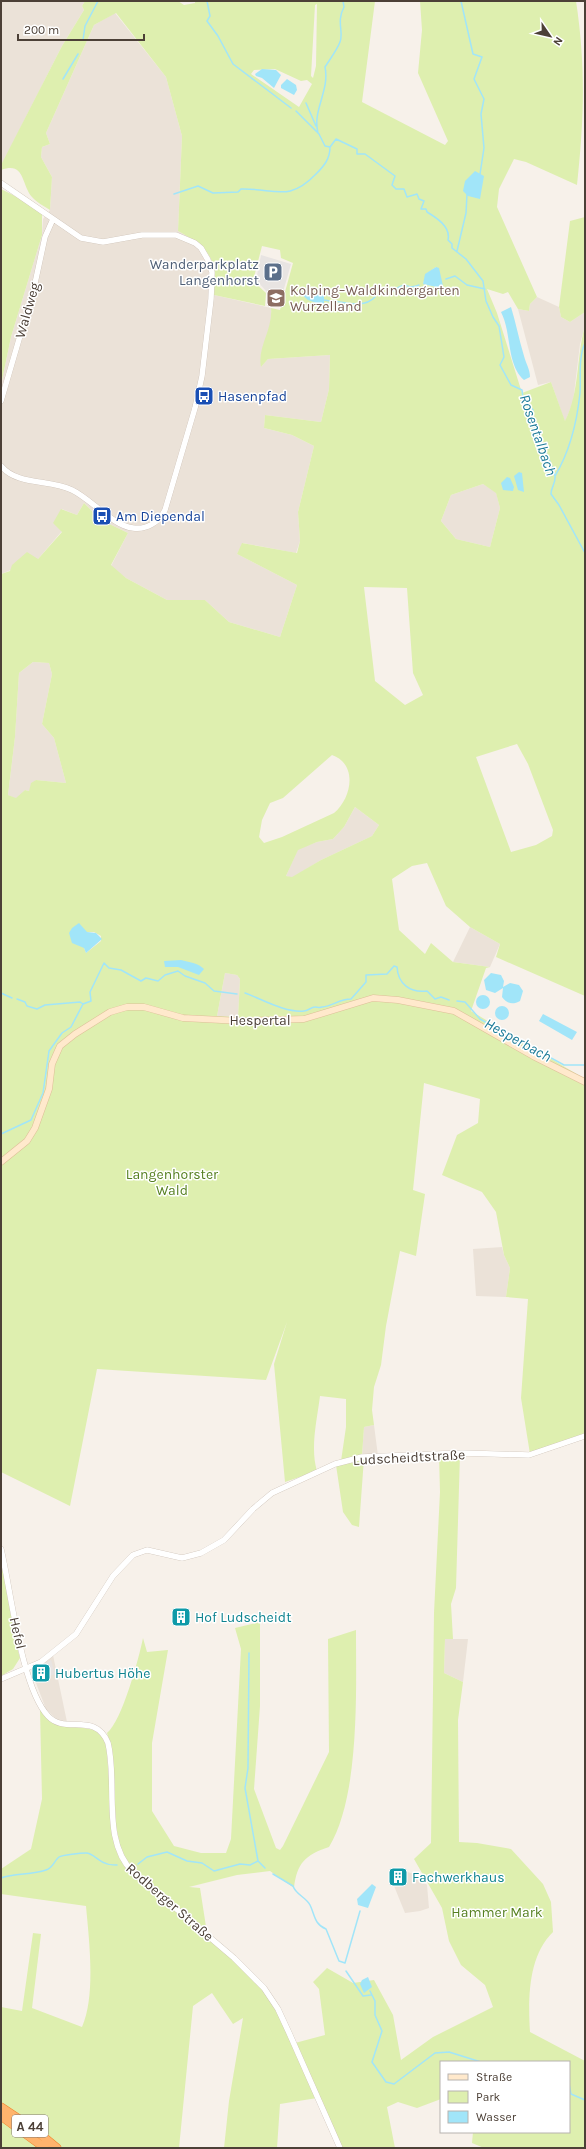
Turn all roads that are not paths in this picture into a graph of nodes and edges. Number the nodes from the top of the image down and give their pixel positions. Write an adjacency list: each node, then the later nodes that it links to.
1 (1, 183): 2 (street)
2 (53, 219): 3 (street, Waldweg); 4 (street)
3 (1, 401)
4 (1, 466)
5 (585, 1082): 6 (main road, Hespertal)
6 (1, 1162)
7 (585, 1436): 9 (street, Ludscheidtstraße)
8 (1, 1549): 9 (street, Hefel)
9 (27, 1669): 10 (street, Ludscheidtstraße); 15 (street, Rodberger Straße)
10 (1, 1679)
11 (1, 2107): 14 (highway, A 44)
12 (1, 2116): 13 (highway, A 44)
13 (45, 2148)
14 (57, 2148)
15 (340, 2148)

